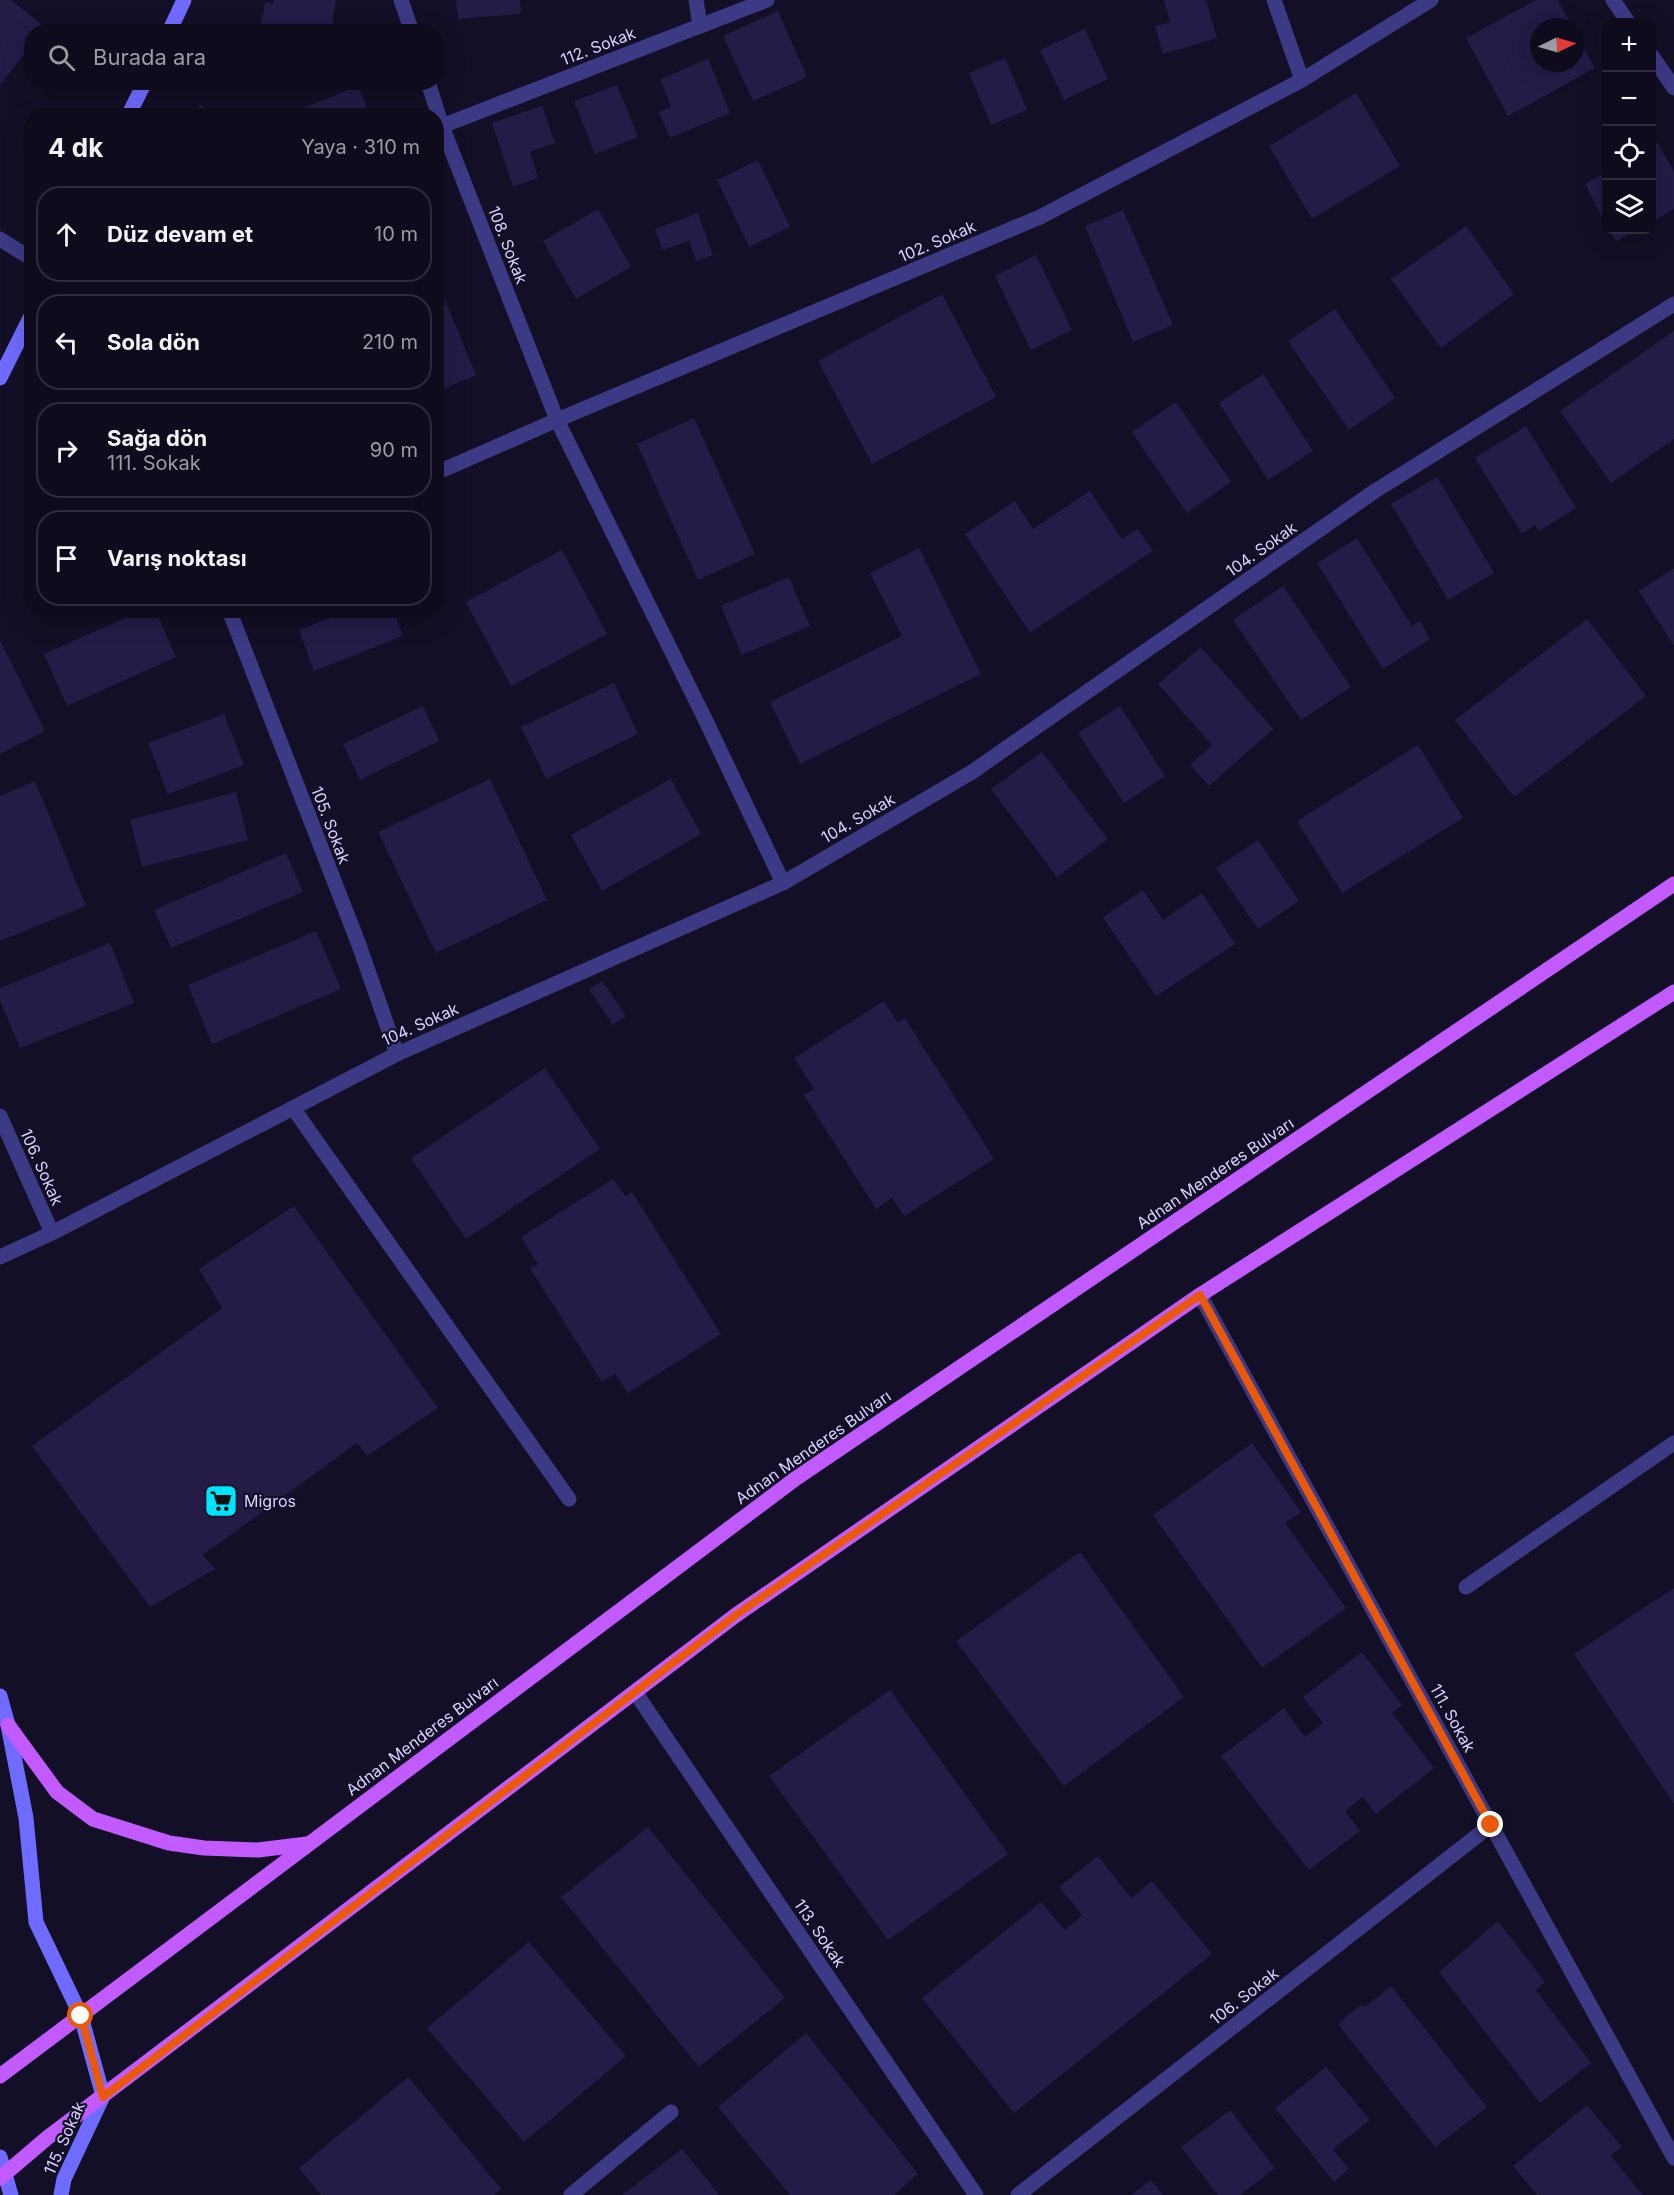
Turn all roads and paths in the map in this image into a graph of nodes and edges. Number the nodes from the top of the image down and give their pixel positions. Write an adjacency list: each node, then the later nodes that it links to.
1 (184, 0): 9 (main road)
2 (402, 0): 10 (street)
3 (696, 0): 11 (street)
4 (767, 0): 11 (street, 112. Sokak)
5 (1274, 0): 13 (street)
6 (1431, 0): 13 (street, 102. Sokak)
7 (1613, 0): 8 (street)
8 (1625, 18)
9 (173, 24)
10 (410, 24)
11 (700, 26): 19 (street, 112. Sokak)
12 (1656, 62): 14 (street)
13 (1302, 80): 26 (street, 102. Sokak)
14 (1674, 88)
15 (141, 90): 17 (main road)
16 (431, 90): 18 (street, 108. Sokak)
17 (132, 108)
18 (436, 108)
19 (444, 125)
20 (444, 131): 26 (street, 108. Sokak)
21 (0, 239): 22 (street)
22 (24, 254)
23 (1674, 304): 29 (street, 104. Sokak)
24 (24, 330): 25 (main road)
25 (0, 378)
26 (557, 420): 27 (street, 102. Sokak); 29 (street, 108. Sokak)
27 (444, 469)
28 (232, 618): 32 (street, 105. Sokak)
29 (783, 883): 32 (street, 104. Sokak)
30 (1674, 884): 45 (main road, Adnan Menderes Bulvarı)
31 (1674, 992): 37 (main road)
32 (397, 1054): 33 (street, 104. Sokak)
33 (293, 1108): 35 (street, 104. Sokak); 39 (street)
34 (0, 1116): 35 (street, 106. Sokak)
35 (52, 1233): 36 (street, 104. Sokak)
36 (0, 1257)
37 (1200, 1295): 41 (main road); 44 (street, 111. Sokak)
38 (1674, 1443): 40 (street)
39 (569, 1499)
40 (1466, 1587)
41 (635, 1692): 48 (main road); 56 (street, 113. Sokak)
42 (0, 1696): 43 (main road)
43 (8, 1725): 45 (main road); 46 (main road)
44 (1491, 1825): 51 (street, 111. Sokak); 57 (street, 106. Sokak)
45 (309, 1843): 46 (main road, Adnan Menderes Bulvarı)
46 (81, 2016): 47 (main road, Adnan Menderes Bulvarı); 48 (main road)
47 (0, 2076)
48 (103, 2097): 52 (main road); 54 (main road, 115. Sokak)
49 (671, 2112): 55 (street)
50 (0, 2157): 52 (main road)
51 (1674, 2158)
52 (2, 2176): 53 (main road)
53 (11, 2195)
54 (61, 2195)
55 (571, 2195)
56 (976, 2195)
57 (1018, 2195)

